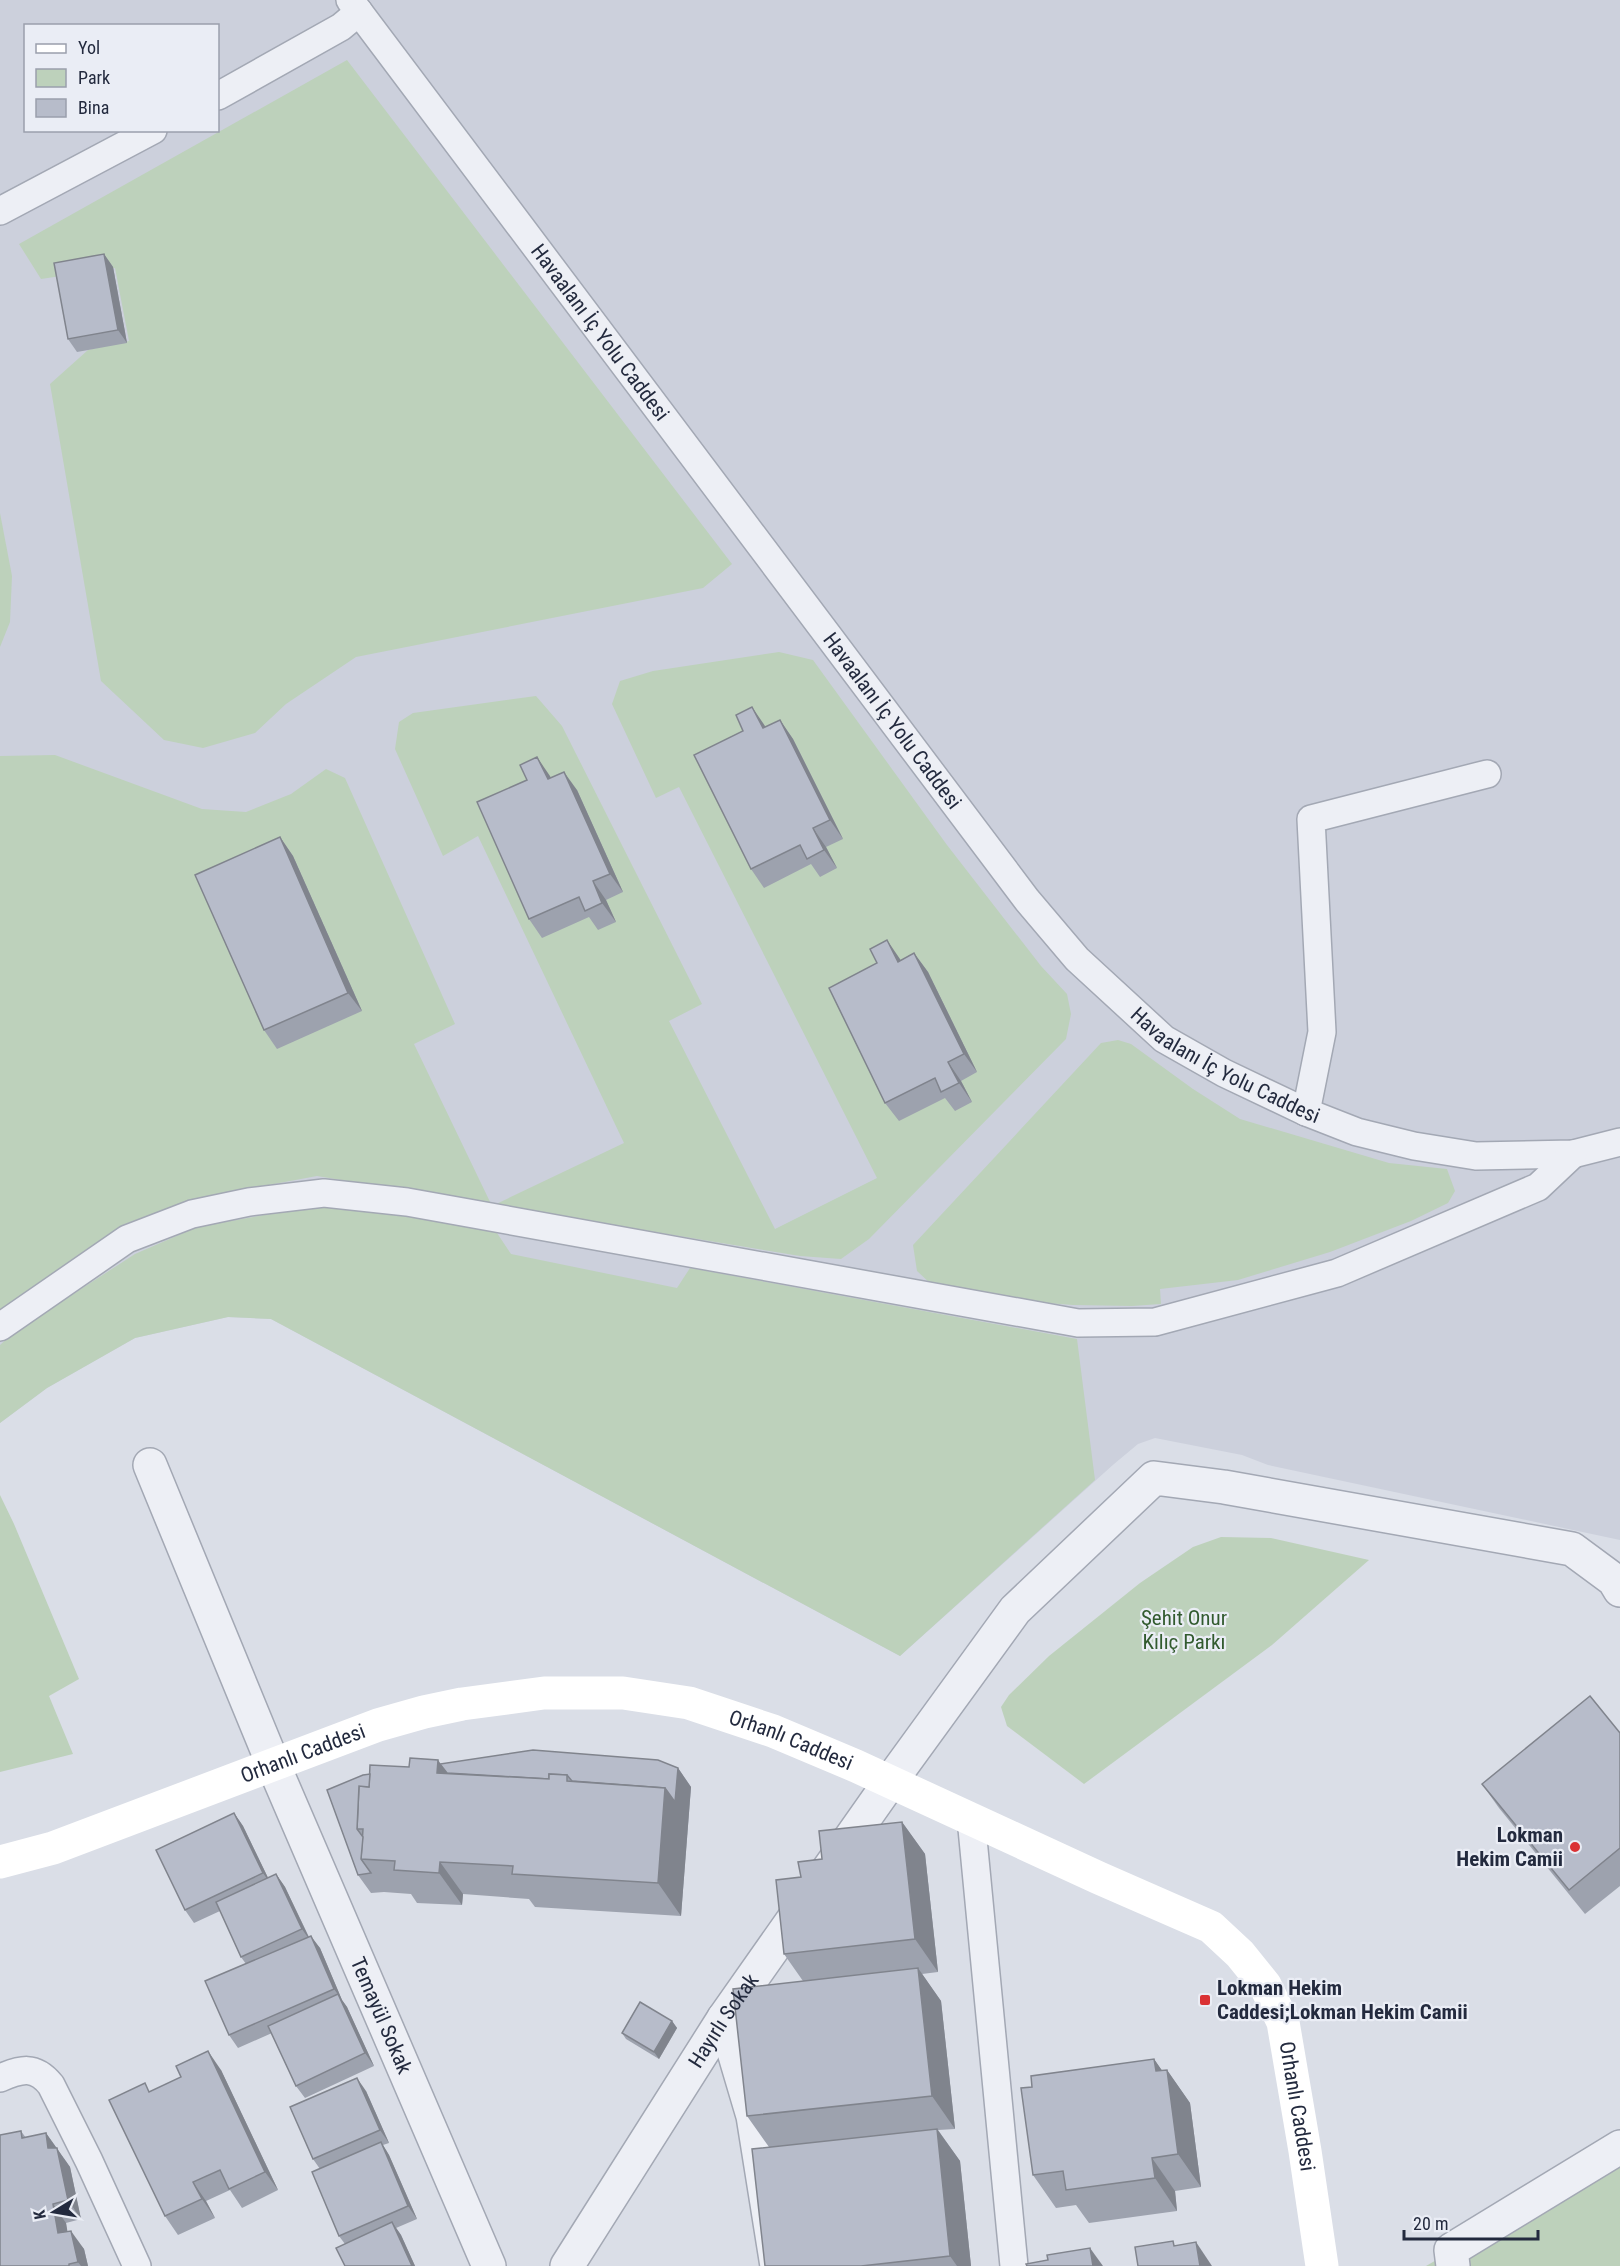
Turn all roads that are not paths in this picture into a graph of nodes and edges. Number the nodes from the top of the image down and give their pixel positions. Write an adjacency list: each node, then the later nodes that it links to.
1 (355, 6): 2 (lane); 6 (lane, Havaalanı İç Yolu Caddesi)
2 (219, 95)
3 (149, 132): 4 (lane)
4 (0, 211)
5 (1487, 774): 6 (lane)
6 (1306, 1112): 8 (lane, Havaalanı İç Yolu Caddesi)
7 (1620, 1142): 8 (lane, Havaalanı İç Yolu Caddesi)
8 (1573, 1154): 9 (lane)
9 (0, 1327)
10 (150, 1464): 12 (street, Temayül Sokak)
11 (1620, 1590): 13 (street, Hayırlı Sokak)
12 (273, 1764): 13 (street, Orhanlı Caddesi); 15 (street, Orhanlı Caddesi); 20 (street, Temayül Sokak)
13 (890, 1782): 14 (street, Orhanlı Caddesi); 16 (street, Hayırlı Sokak)
14 (971, 1818): 23 (lane); 24 (street, Orhanlı Caddesi)
15 (0, 1862)
16 (724, 2018): 21 (street, Hayırlı Sokak); 22 (street)
17 (0, 2078): 19 (lane)
18 (1620, 2147): 25 (street)
19 (137, 2266)
20 (489, 2266)
21 (567, 2266)
22 (777, 2266)
23 (1014, 2266)
24 (1322, 2266)
25 (1453, 2266)

